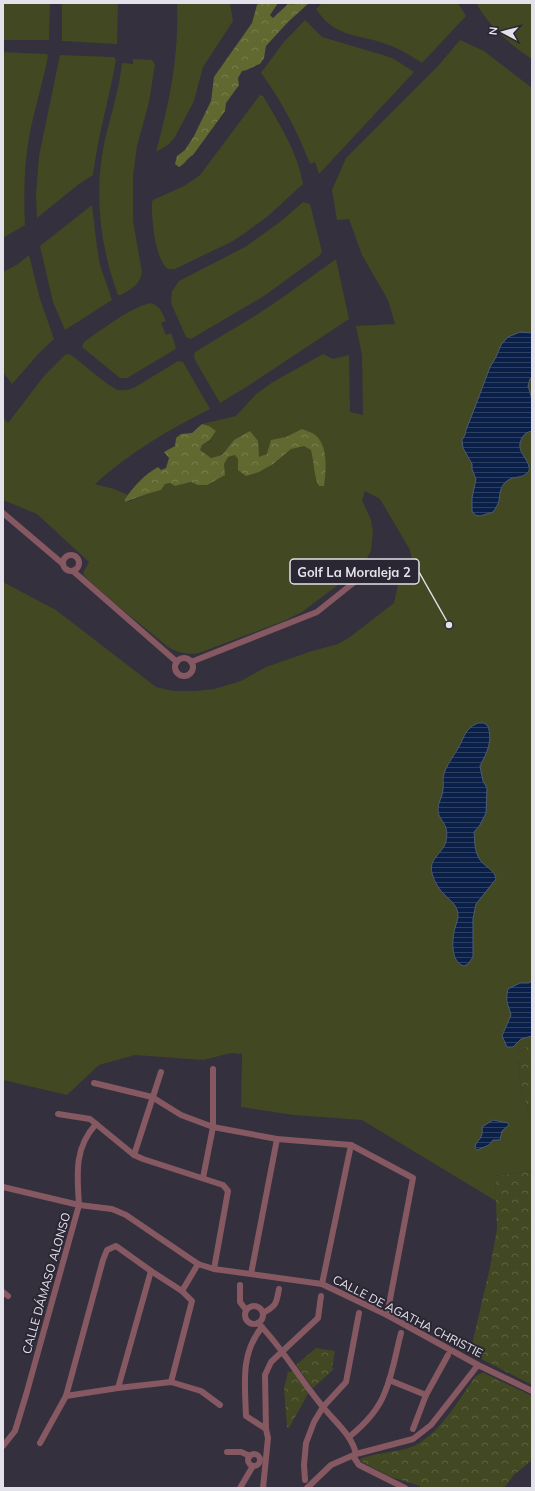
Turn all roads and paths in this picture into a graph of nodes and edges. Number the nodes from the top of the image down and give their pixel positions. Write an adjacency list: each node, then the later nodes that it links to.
1 (3, 514): 2 (street)
2 (50, 553): 3 (street); 4 (street)
3 (68, 554): 4 (street); 5 (street)
4 (62, 564): 5 (street)
5 (75, 570): 7 (street)
6 (367, 572): 8 (street)
7 (177, 662): 8 (street); 8 (street)
8 (191, 662)
9 (213, 1069): 15 (street)
10 (161, 1072): 12 (street)
11 (94, 1083): 12 (street)
12 (152, 1097): 15 (street); 18 (street)
13 (58, 1114): 14 (street)
14 (96, 1124): 18 (street); 21 (street, CALLE DÁMASO ALONSO)
15 (213, 1127): 16 (street); 19 (street)
16 (277, 1140): 17 (street); 25 (street)
17 (351, 1146): 26 (street); 34 (street)
18 (134, 1155): 19 (street)
19 (203, 1178): 23 (street)
20 (3, 1187): 21 (street, CALLE DE AGATHA CHRISTIE)
21 (79, 1205): 22 (street, CALLE DE AGATHA CHRISTIE); 52 (street, CALLE DÁMASO ALONSO)
22 (198, 1264): 23 (street, CALLE DE AGATHA CHRISTIE); 29 (street)
23 (214, 1269): 25 (street, CALLE DE AGATHA CHRISTIE)
24 (151, 1271): 29 (street); 42 (street); 45 (street)
25 (251, 1274): 26 (street, CALLE DE AGATHA CHRISTIE)
26 (322, 1284): 34 (street, CALLE DE AGATHA CHRISTIE)
27 (240, 1286): 31 (street)
28 (279, 1289): 32 (street)
29 (182, 1290): 41 (street)
30 (321, 1296): 37 (street)
31 (246, 1310): 32 (street); 35 (street)
32 (263, 1313): 35 (street)
33 (359, 1313): 47 (street)
34 (387, 1315): 39 (street, CALLE DE AGATHA CHRISTIE)
35 (260, 1325): 37 (street); 48 (street)
36 (402, 1333): 40 (street)
37 (281, 1352): 47 (street); 48 (street)
38 (448, 1355): 44 (street)
39 (478, 1365): 43 (street, CALLE DE AGATHA CHRISTIE); 54 (street)
40 (388, 1380): 44 (street); 50 (street)
41 (171, 1382): 42 (street); 46 (street)
42 (118, 1388): 45 (street)
43 (532, 1391)
44 (426, 1395): 49 (street)
45 (66, 1396): 51 (street)
46 (220, 1405)
47 (323, 1407): 50 (street); 57 (street)
48 (266, 1430): 59 (street)
49 (413, 1430)
50 (349, 1437): 54 (street)
51 (40, 1443)
52 (3, 1446)
53 (227, 1452): 55 (street)
54 (354, 1455): 60 (street); 61 (street)
55 (250, 1456): 56 (street); 56 (street)
56 (253, 1466): 58 (street)
57 (305, 1480)
58 (240, 1488)
59 (263, 1488)
60 (306, 1488)
61 (405, 1488)

